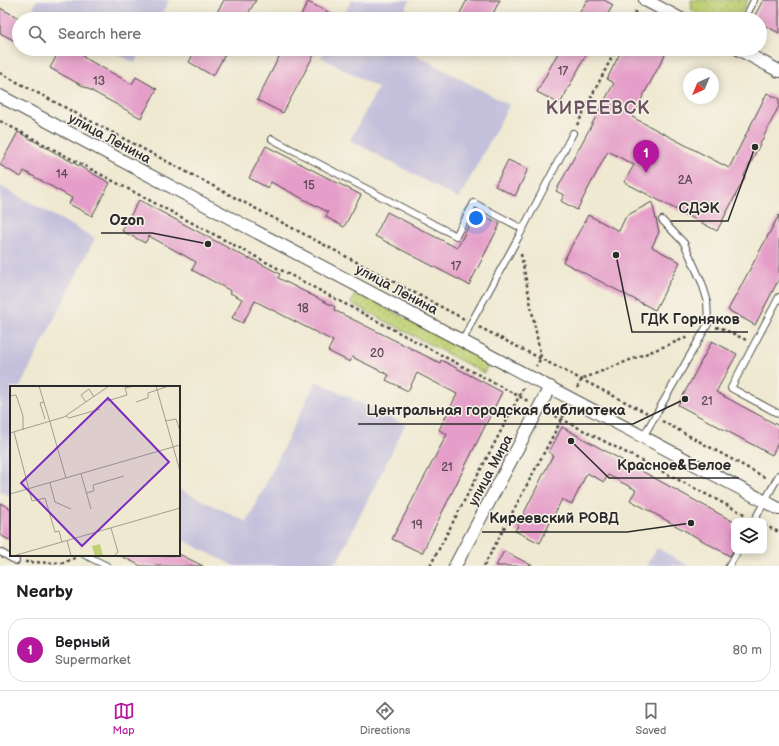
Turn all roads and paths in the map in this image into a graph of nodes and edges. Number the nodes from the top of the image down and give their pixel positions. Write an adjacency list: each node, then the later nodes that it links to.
1 (645, 0): 3 (street)
2 (754, 0): 4 (lane)
3 (668, 12)
4 (748, 12)
5 (612, 56): 11 (path)
6 (751, 56): 7 (street)
7 (779, 71)
8 (0, 73): 17 (path)
9 (0, 96): 19 (street, улица Ленина)
10 (0, 121): 25 (path)
11 (573, 133): 14 (lane)
12 (272, 139): 14 (lane)
13 (662, 220): 18 (lane)
14 (523, 229): 15 (lane)
15 (518, 238): 17 (lane); 21 (path)
16 (779, 297): 20 (lane)
17 (471, 322): 19 (lane); 21 (path)
18 (704, 331): 20 (path); 23 (path); 29 (lane)
19 (463, 341): 22 (street, улица Ленина)
20 (754, 344): 28 (lane)
21 (541, 358): 22 (path); 23 (path)
22 (529, 376): 24 (street, улица Ленина); 25 (path)
23 (582, 379): 26 (path); 29 (path)
24 (550, 387): 26 (street, улица Ленина); 27 (street, улица Мира)
25 (519, 396): 27 (path); 46 (path)
26 (572, 399): 30 (path); 31 (street, улица Ленина)
27 (540, 407): 30 (path); 47 (street, улица Мира)
28 (779, 414)
29 (654, 417): 31 (lane); 33 (path)
30 (562, 419): 36 (path); 48 (path)
31 (643, 437): 34 (street, улица Ленина)
32 (779, 475): 33 (lane)
33 (774, 483): 34 (lane)
34 (765, 501): 35 (street, улица Ленина); 37 (lane)
35 (779, 509)
36 (751, 518)
37 (756, 518)
38 (767, 526): 39 (path)
39 (779, 532)
40 (0, 552): 44 (lane)
41 (736, 554): 49 (lane)
42 (81, 556): 44 (path)
43 (86, 556): 45 (lane)
44 (16, 561)
45 (107, 566)
46 (430, 566)
47 (456, 566)
48 (484, 566)
49 (729, 566)

